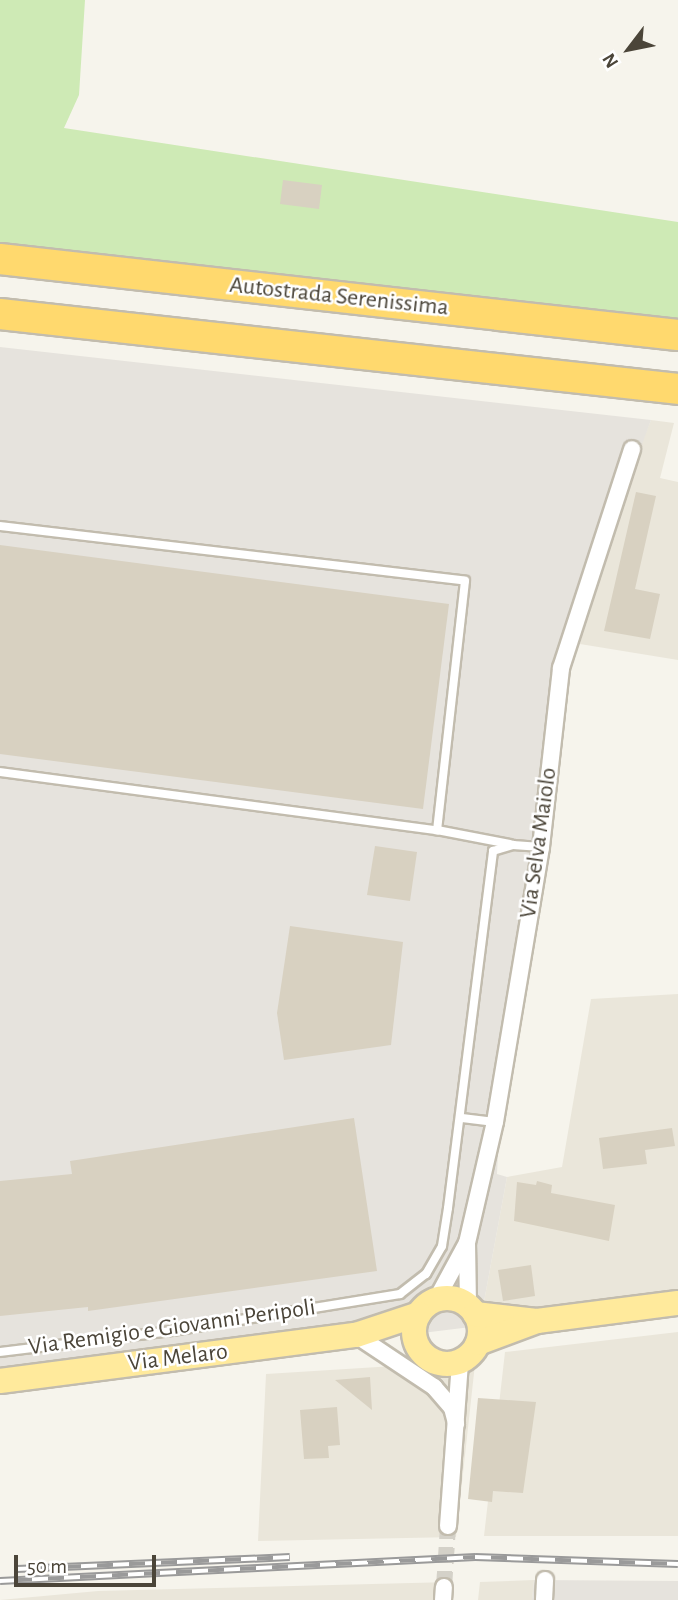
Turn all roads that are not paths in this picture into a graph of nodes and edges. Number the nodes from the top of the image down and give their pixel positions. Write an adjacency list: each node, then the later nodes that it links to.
1 (0, 259): 3 (highway, Autostrada Serenissima)
2 (0, 314): 4 (highway)
3 (678, 335)
4 (678, 389)
5 (632, 449): 10 (street, Via Selva Maiolo)
6 (0, 526): 8 (lane)
7 (0, 772): 8 (lane)
8 (437, 830): 9 (lane)
9 (513, 845): 10 (lane); 11 (lane, Via Remigio e Giovanni Peripoli)
10 (541, 847): 12 (street, Via Selva Maiolo)
11 (462, 1118): 12 (lane); 20 (lane, Via Remigio e Giovanni Peripoli)
12 (495, 1122): 13 (street, Via Selva Maiolo)
13 (467, 1243): 15 (street, Via Selva Maiolo); 16 (street, Via Selva Maiolo)
14 (678, 1303): 17 (main road, Via Melaro)
15 (427, 1307): 16 (main road, Via Melaro); 18 (main road, Via Melaro); 21 (main road)
16 (472, 1310): 17 (main road, Via Melaro); 19 (main road)
17 (537, 1321): 19 (main road, Via Melaro)
18 (356, 1335): 21 (main road, Via Melaro); 23 (main road, Via Melaro); 24 (street)
19 (478, 1343): 22 (main road, Via Melaro)
20 (0, 1352)
21 (428, 1359): 22 (main road, Via Melaro)
22 (460, 1362): 24 (street)
23 (0, 1381)
24 (458, 1433): 25 (street)
25 (448, 1527)
26 (545, 1580): 27 (street)
27 (544, 1600)

